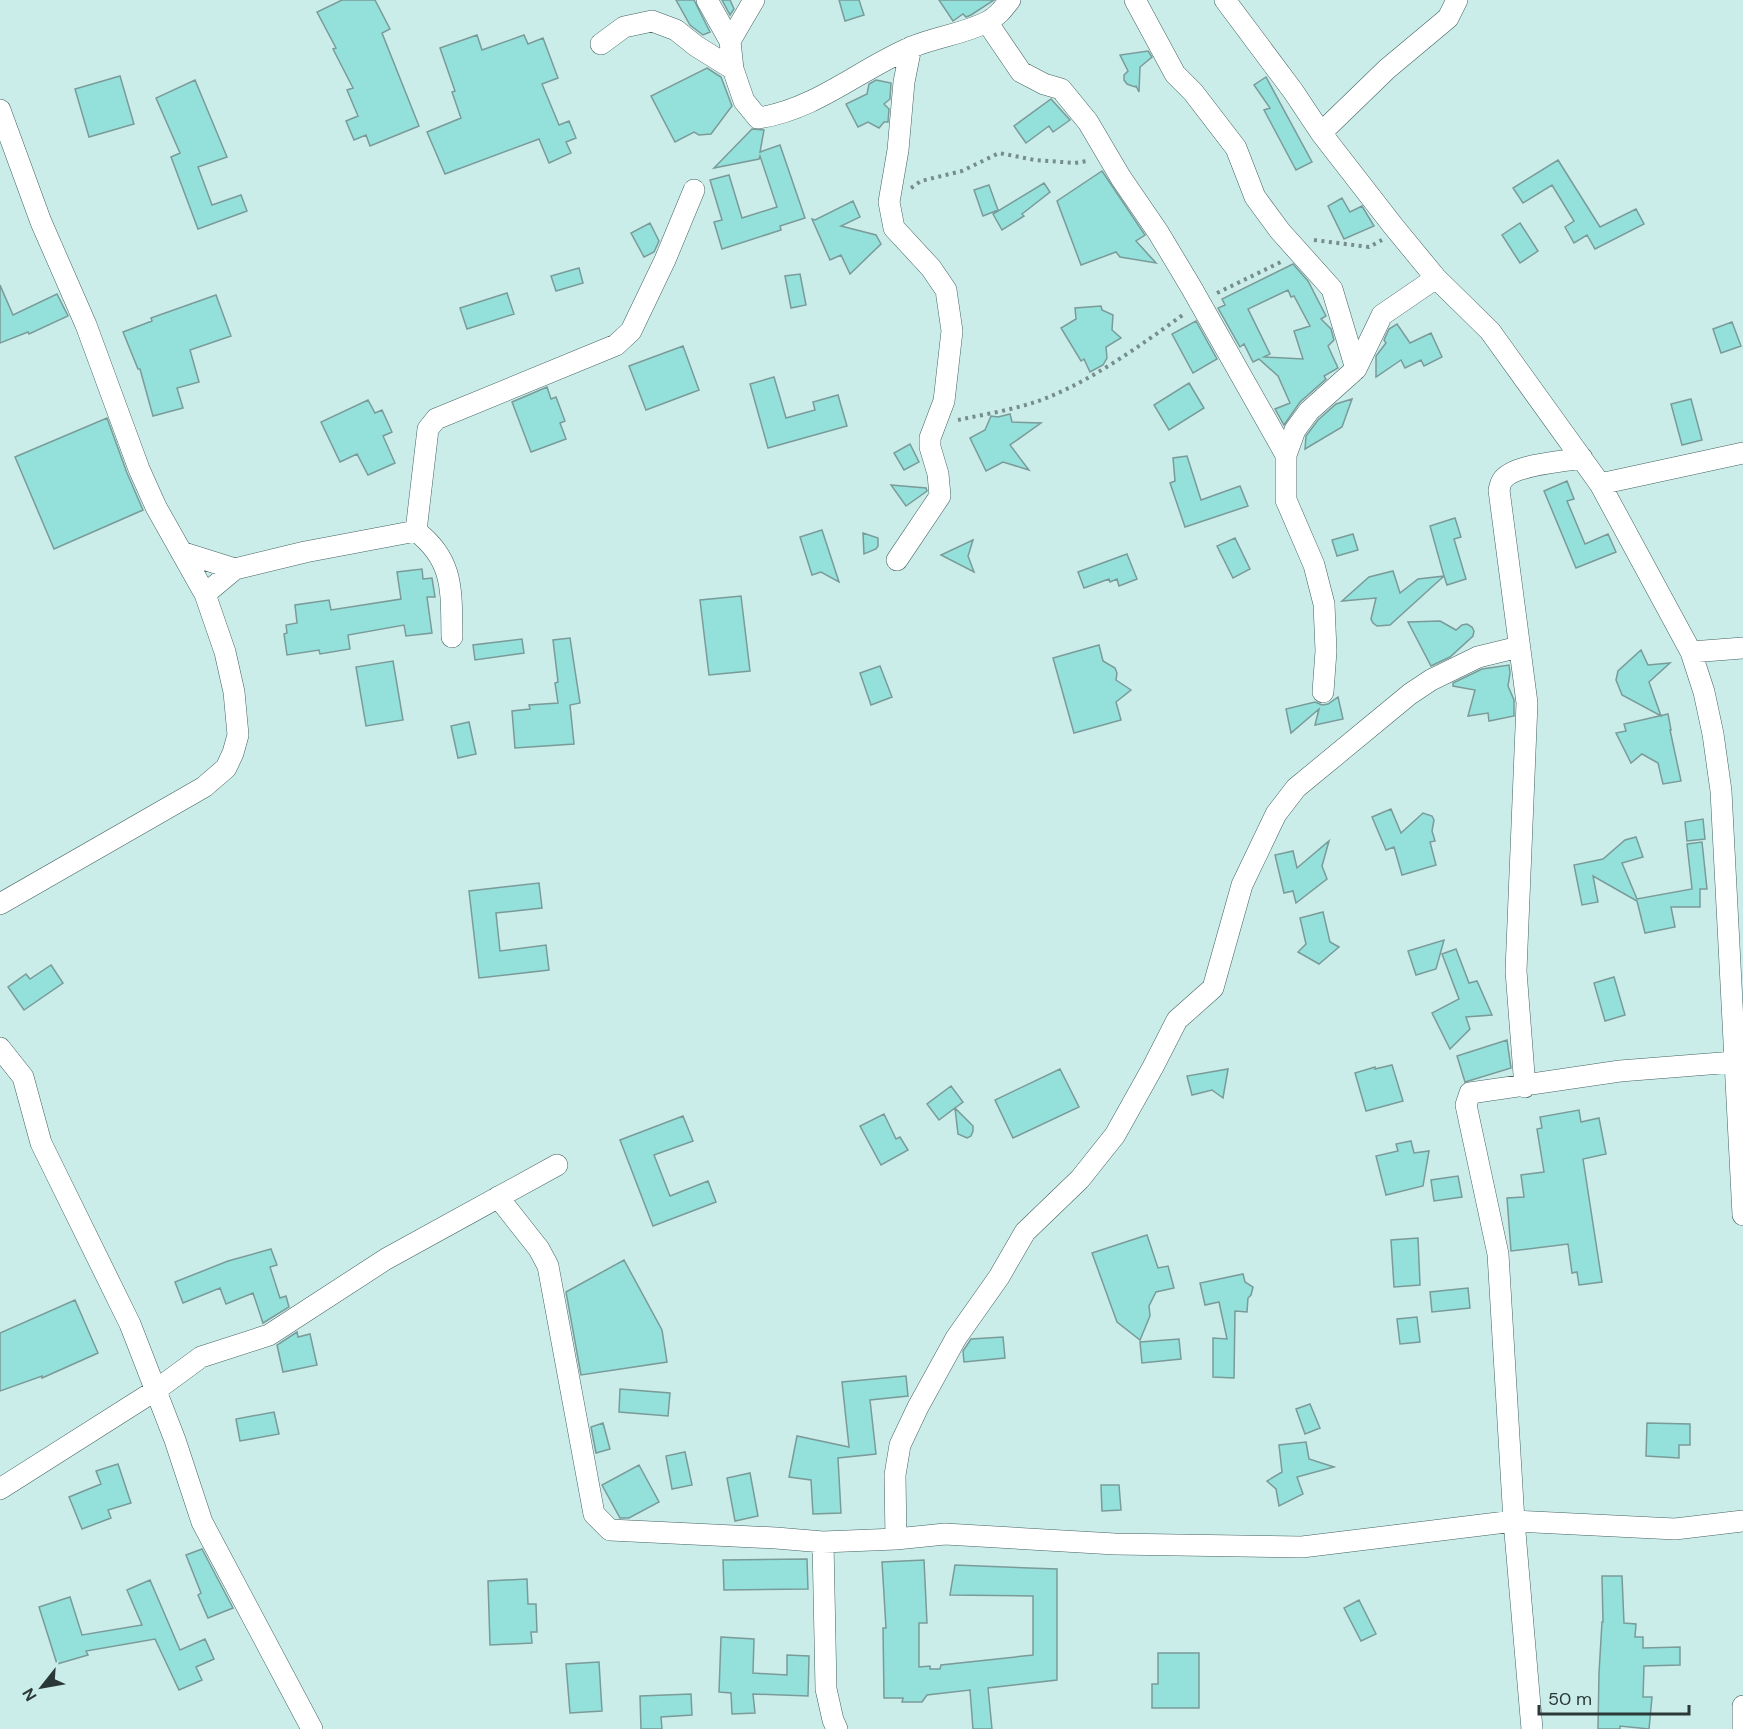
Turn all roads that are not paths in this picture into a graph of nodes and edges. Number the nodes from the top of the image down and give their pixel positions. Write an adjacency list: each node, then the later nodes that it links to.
1 (707, 0): 8 (street)
2 (754, 0): 8 (street)
3 (1010, 0): 7 (street)
4 (1135, 0): 16 (street)
5 (1225, 0): 13 (street)
6 (1457, 0): 13 (street)
7 (987, 22): 10 (street); 18 (street)
8 (729, 41): 11 (street)
9 (601, 44): 11 (street)
10 (911, 47): 11 (street); 23 (street)
11 (733, 69)
12 (0, 110): 22 (street)
13 (1321, 133): 15 (street)
14 (694, 190): 21 (street)
15 (1436, 278): 16 (street); 19 (street)
16 (1356, 369): 18 (street)
17 (1743, 453): 20 (street)
18 (1286, 455): 30 (street)
19 (1582, 458): 20 (street); 27 (street)
20 (1600, 484): 29 (street)
21 (416, 531): 24 (street); 26 (street)
22 (181, 552): 24 (street); 25 (street)
23 (897, 560)
24 (235, 569): 25 (street)
25 (204, 594): 31 (street)
26 (452, 637)
27 (1519, 646): 34 (street); 42 (street)
28 (1743, 648): 29 (street)
29 (1691, 652): 33 (street)
30 (1323, 692)
31 (0, 904)
32 (0, 1048): 38 (street)
33 (1734, 1062): 34 (street); 37 (street)
34 (1525, 1087): 40 (street)
35 (557, 1165): 36 (street)
36 (498, 1197): 38 (street); 43 (street)
37 (1743, 1215)
38 (156, 1390): 39 (street); 45 (street)
39 (0, 1489)
40 (1514, 1521): 41 (street); 42 (street); 47 (street)
41 (1743, 1521)
42 (896, 1539): 43 (street)
43 (823, 1542): 46 (street)
44 (1743, 1706): 48 (street)
45 (312, 1729)
46 (837, 1729)
47 (1532, 1729)
48 (1743, 1729)

